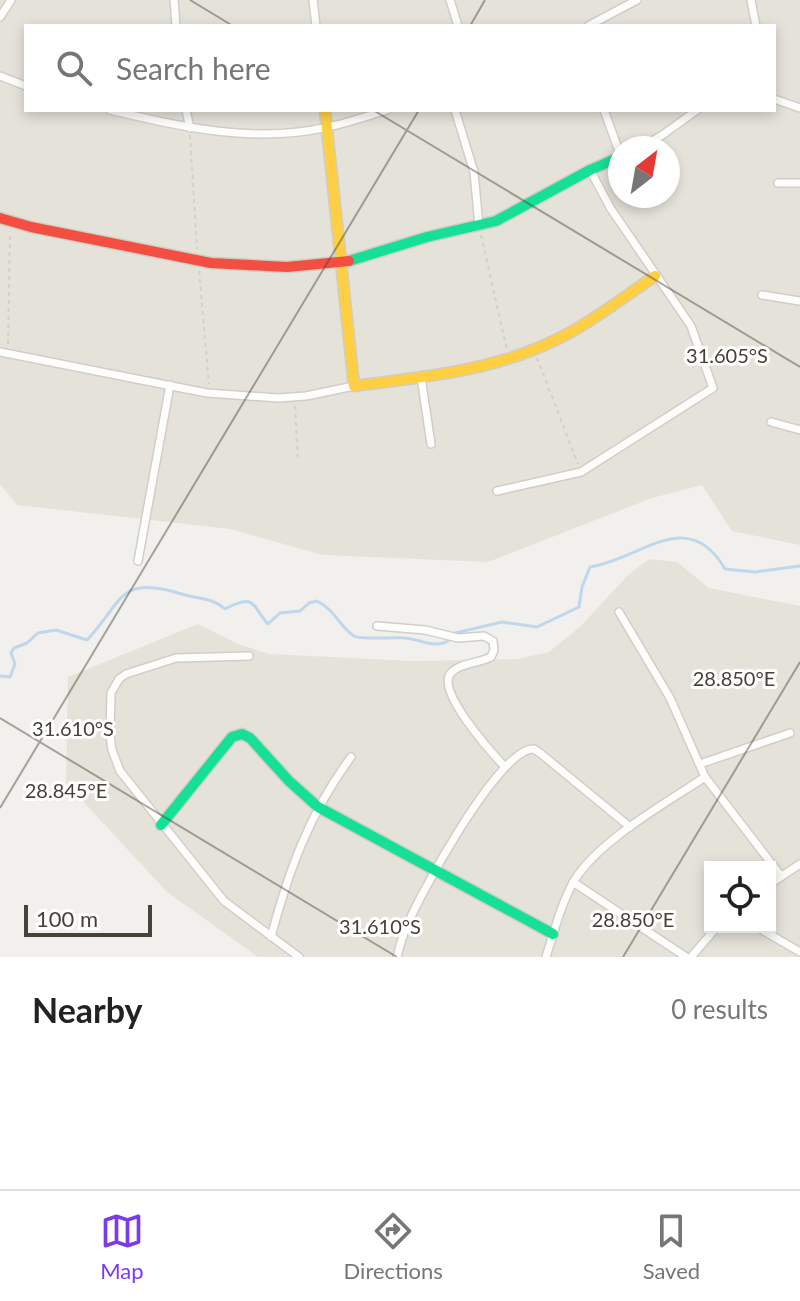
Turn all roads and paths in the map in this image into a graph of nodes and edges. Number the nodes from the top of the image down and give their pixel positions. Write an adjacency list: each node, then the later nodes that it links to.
1 (11, 0): 7 (street)
2 (174, 0): 8 (street)
3 (313, 0): 9 (street)
4 (450, 0): 10 (street)
5 (637, 0): 11 (street)
6 (751, 0): 12 (street)
7 (0, 17)
8 (176, 24)
9 (316, 24)
10 (457, 24)
11 (592, 24)
12 (756, 24)
13 (0, 76): 14 (street)
14 (24, 85)
15 (776, 100): 16 (street)
16 (800, 108)
17 (119, 112): 24 (street)
18 (186, 112): 24 (street)
19 (325, 112): 25 (street)
20 (380, 112): 25 (street)
21 (456, 112): 33 (street)
22 (605, 112): 26 (street)
23 (694, 112): 27 (street)
24 (190, 128): 25 (street)
25 (327, 128): 34 (street)
26 (613, 136)
27 (661, 136)
28 (608, 162): 29 (street)
29 (590, 170): 33 (street); 35 (street)
30 (778, 183): 31 (street)
31 (800, 183)
32 (5, 220): 34 (street); 39 (path)
33 (479, 226): 34 (street); 40 (path)
34 (341, 263): 43 (street)
35 (655, 276): 38 (street); 49 (street)
36 (762, 295): 37 (street)
37 (800, 301)
38 (533, 349): 40 (street); 49 (path)
39 (4, 352): 42 (street)
40 (509, 357): 41 (street)
41 (421, 377): 43 (street); 47 (street)
42 (170, 385): 44 (street); 51 (street)
43 (354, 386): 44 (street)
44 (295, 397): 48 (path)
45 (771, 422): 46 (street)
46 (800, 430)
47 (431, 444)
48 (298, 461)
49 (581, 472): 50 (street)
50 (497, 491)
51 (138, 561)
52 (619, 612): 57 (street)
53 (377, 626): 58 (street)
54 (249, 656): 61 (street)
55 (790, 733): 57 (street)
56 (351, 757): 60 (street)
57 (700, 764): 59 (street)
58 (504, 766): 62 (street); 64 (street)
59 (705, 777): 62 (street); 65 (street)
60 (318, 807): 61 (street); 64 (street); 71 (street)
61 (161, 825): 71 (street)
62 (630, 827): 67 (street)
63 (800, 864): 65 (street)
64 (436, 870): 70 (street); 74 (street)
65 (781, 876): 66 (street)
66 (776, 880)
67 (573, 882): 70 (street); 76 (street)
68 (711, 933): 76 (street)
69 (767, 933): 72 (street)
70 (553, 934): 75 (street)
71 (271, 937): 73 (street)
72 (800, 952)
73 (299, 957)
74 (397, 957)
75 (546, 957)
76 (689, 957)

